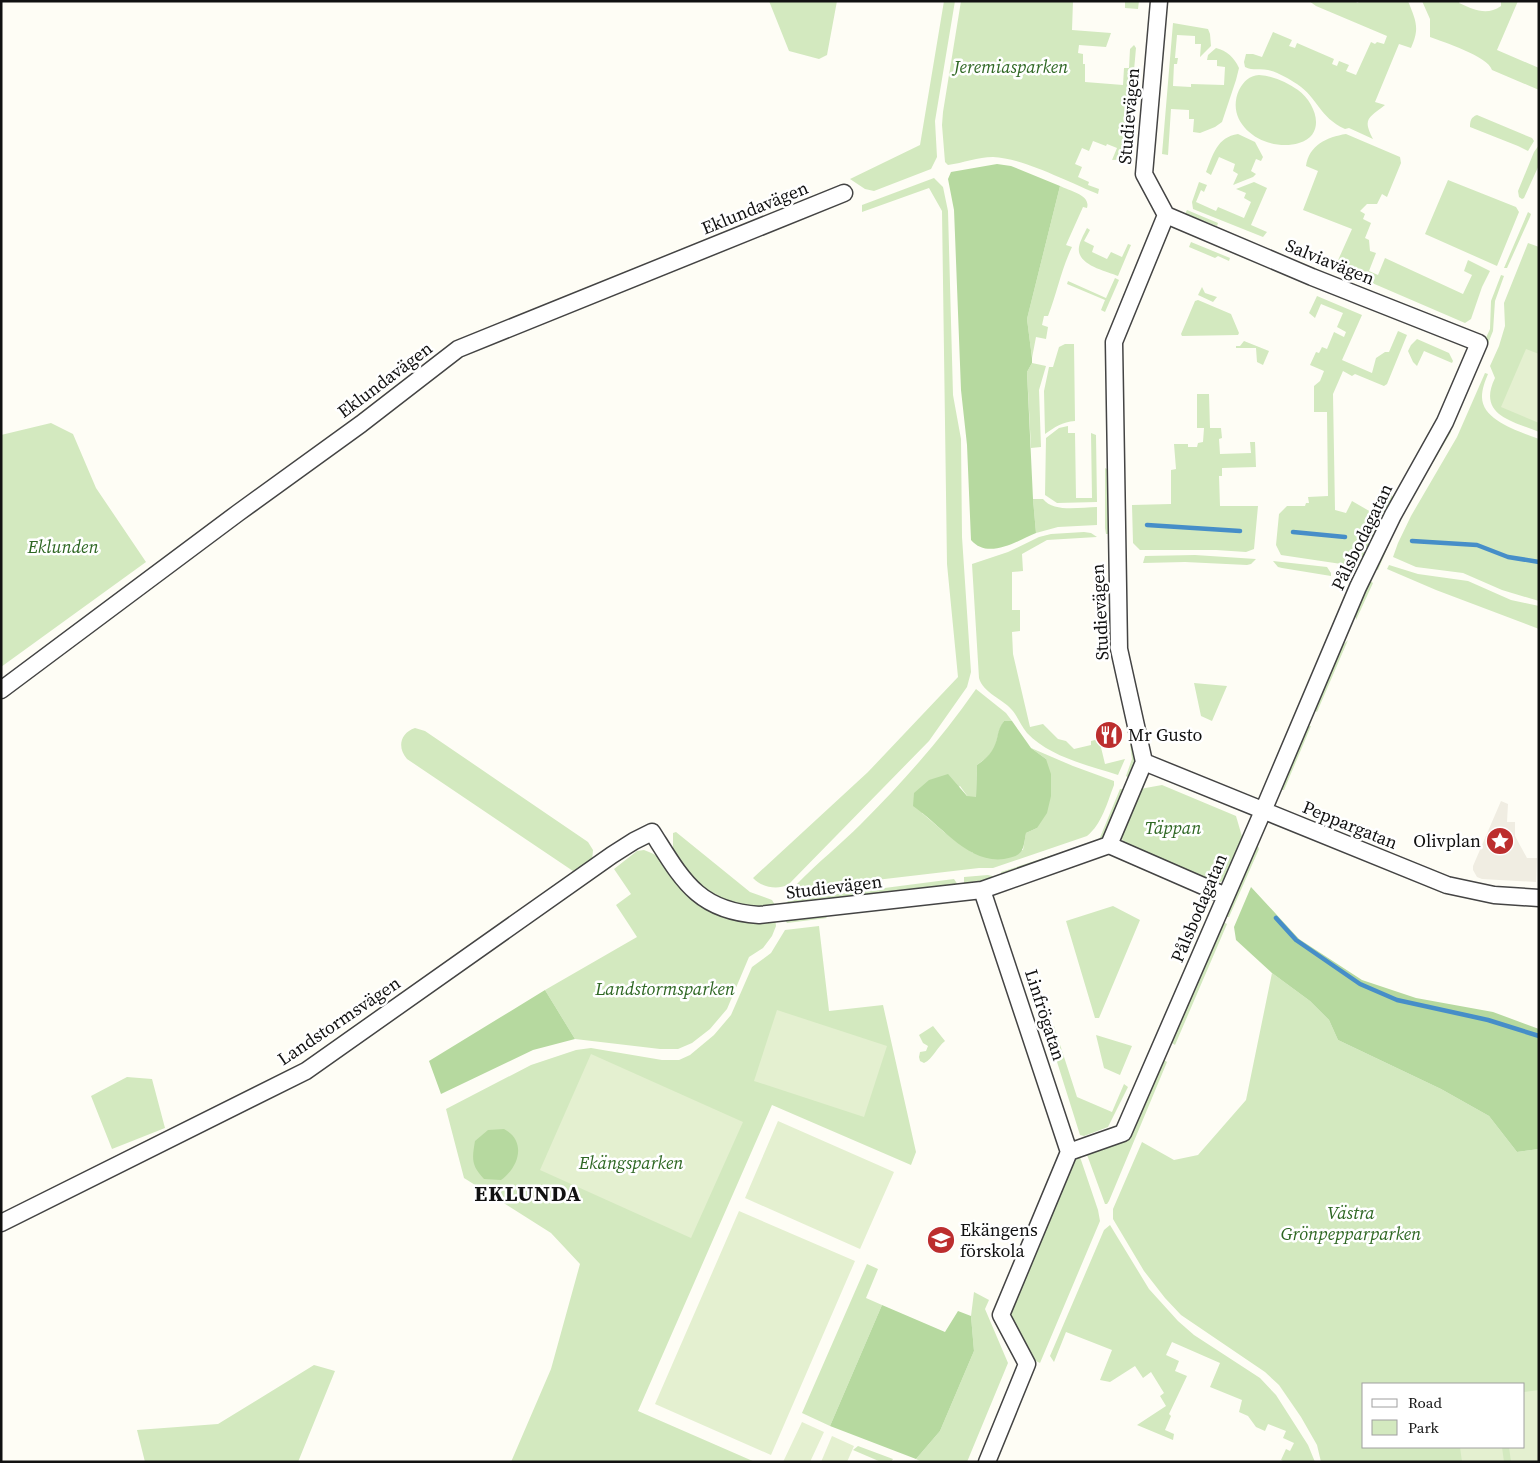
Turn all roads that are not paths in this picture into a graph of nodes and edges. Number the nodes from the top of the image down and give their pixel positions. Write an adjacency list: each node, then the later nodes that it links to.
1 (1159, 1): 3 (street, Studievägen)
2 (844, 193): 5 (street, Eklundavägen)
3 (1166, 215): 4 (street, Salviavägen); 6 (street, Studievägen)
4 (1479, 343): 7 (street, Pålsbodagatan)
5 (1, 690)
6 (1144, 762): 7 (street); 9 (street)
7 (1263, 811): 11 (street, Pålsbodagatan); 12 (street, Peppargatan)
8 (652, 832): 10 (street, Studievägen); 14 (street, Landstormsvägen)
9 (1109, 845): 10 (street, Studievägen); 11 (street)
10 (982, 890): 13 (street, Linfrögatan)
11 (1226, 896): 13 (street, Pålsbodagatan)
12 (1539, 898)
13 (1069, 1152): 15 (street)
14 (1, 1224)
15 (986, 1462)

